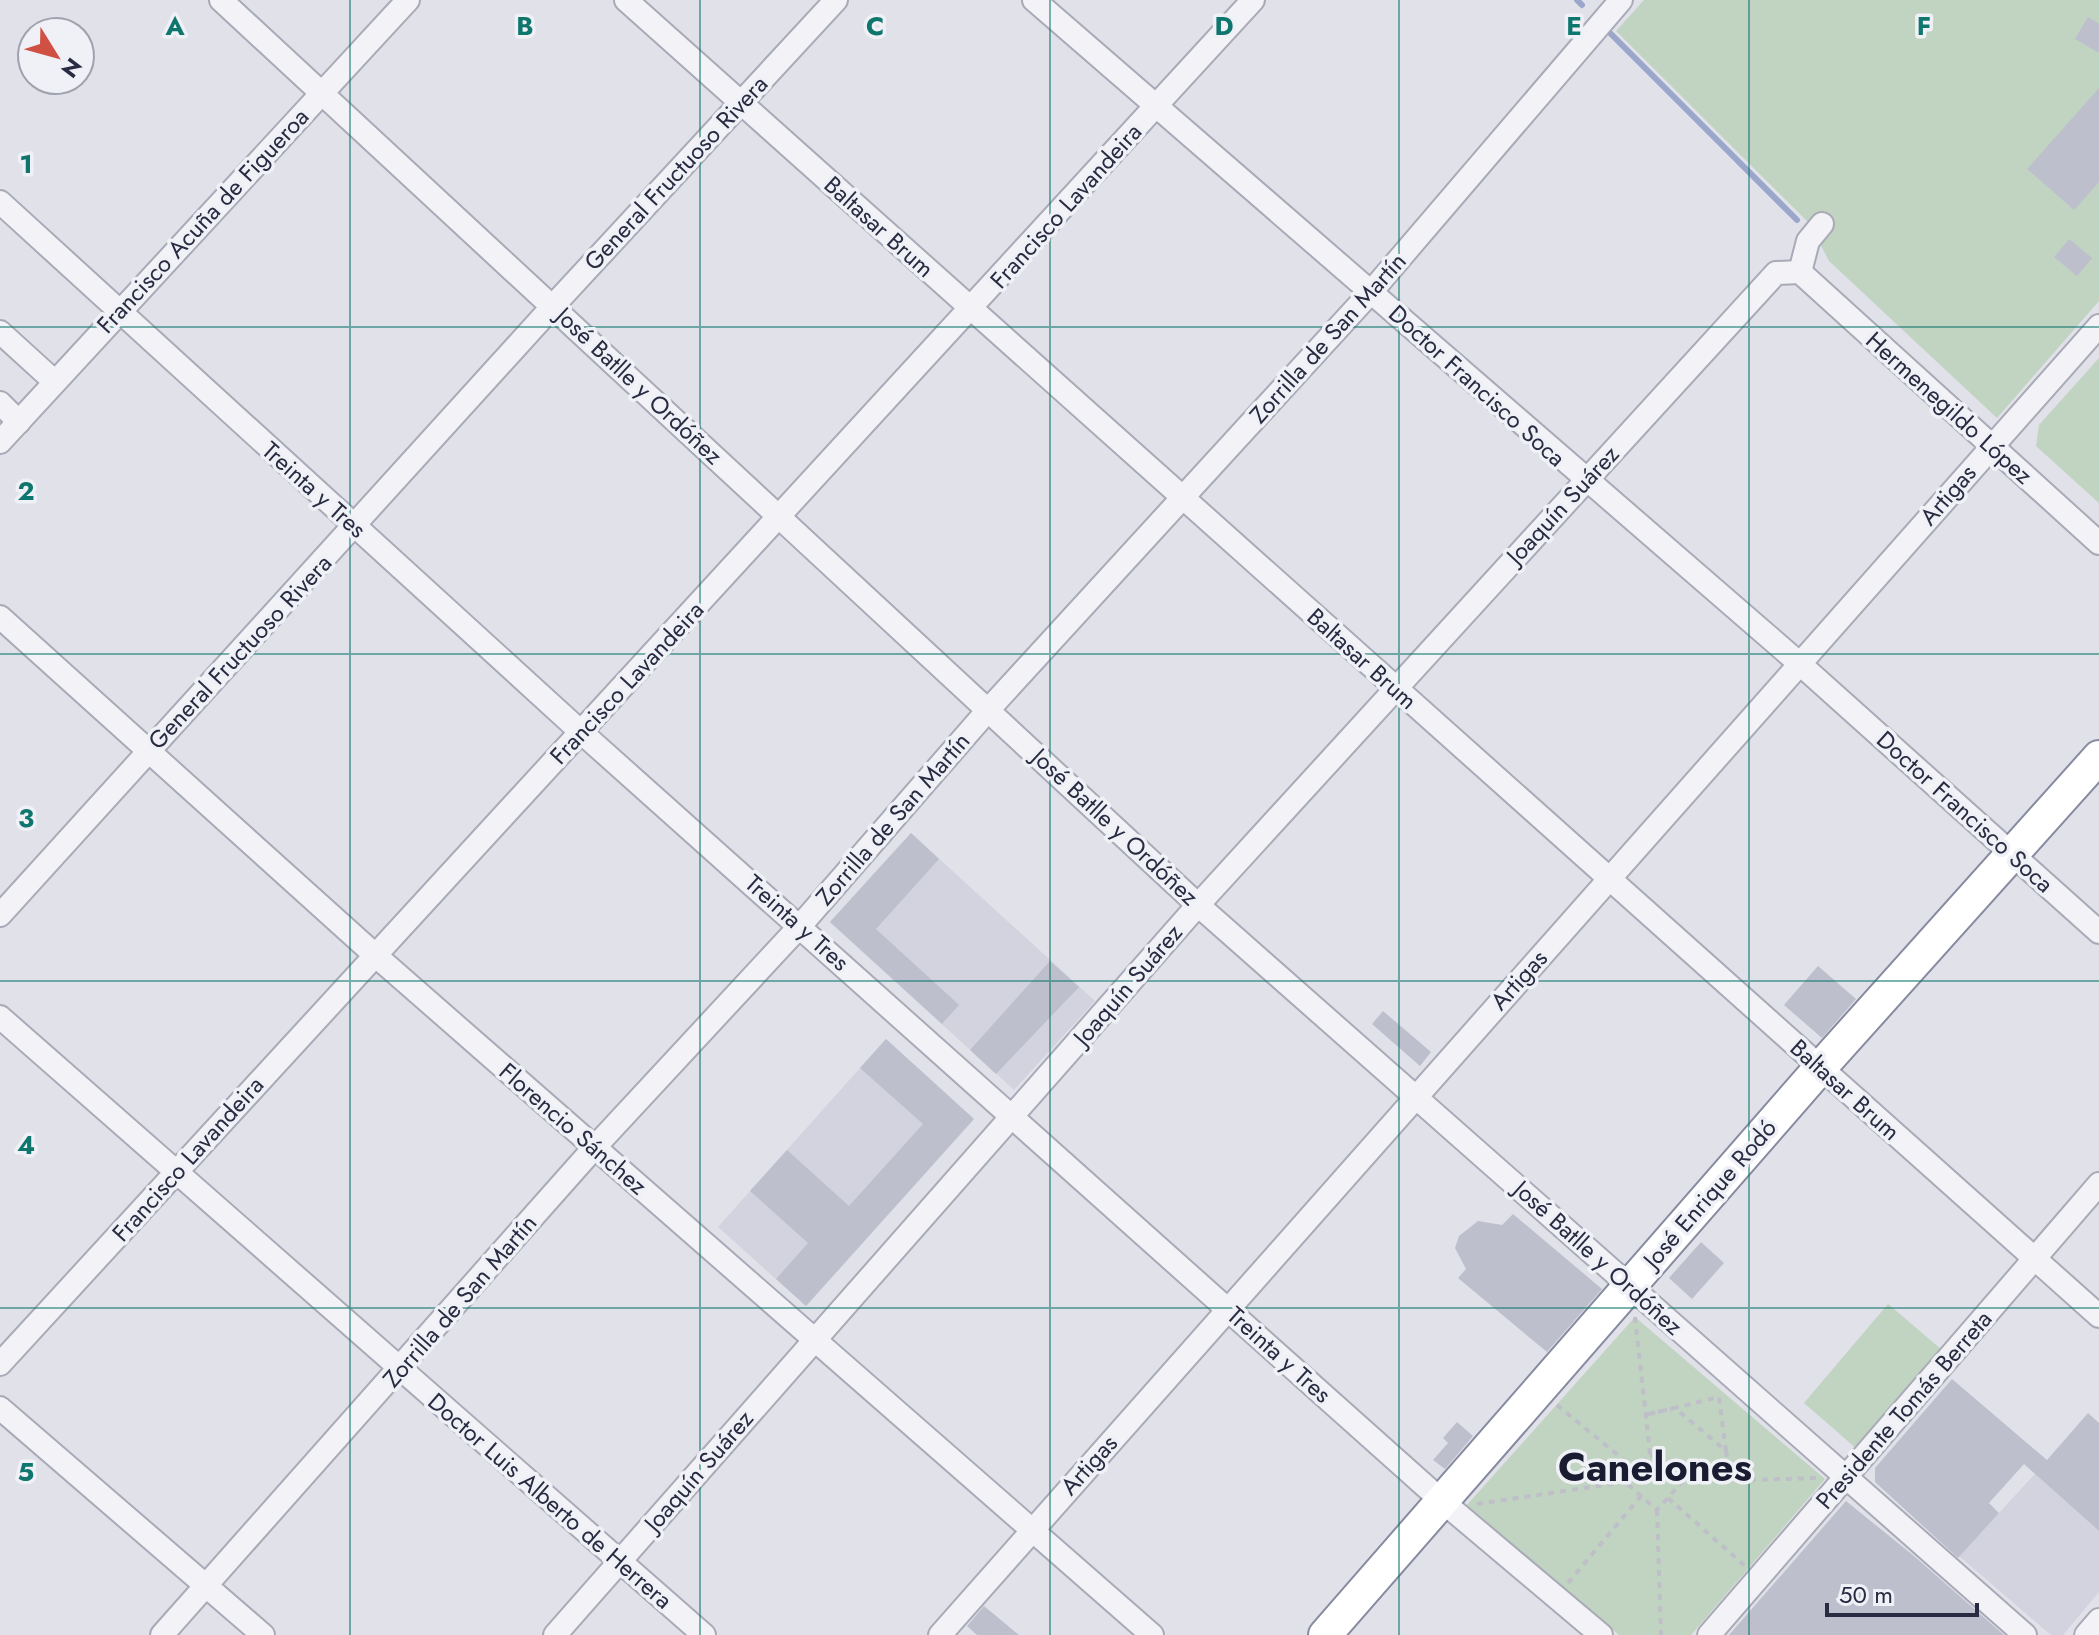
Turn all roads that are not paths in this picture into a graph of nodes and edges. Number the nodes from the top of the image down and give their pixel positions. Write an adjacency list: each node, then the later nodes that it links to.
1 (221, 0): 8 (street, José Batlle y Ordóñez)
2 (408, 0): 8 (street, Francisco Acuña de Figueroa)
3 (626, 0): 9 (street, Baltasar Brum)
4 (836, 0): 9 (street, General Fructuoso Rivera)
5 (1034, 0): 10 (street, Doctor Francisco Soca)
6 (1253, 0): 10 (street, Francisco Lavandeira)
7 (1621, 0): 14 (street, Zorrilla de San Martín)
8 (320, 94): 15 (street, José Batlle y Ordóñez); 17 (street, Francisco Acuña de Figueroa)
9 (742, 102): 15 (street, General Fructuoso Rivera); 16 (street, Baltasar Brum)
10 (1157, 106): 14 (street, Doctor Francisco Soca); 16 (street, Francisco Lavandeira)
11 (0, 202): 17 (street, Treinta y Tres)
12 (1822, 224): 13 (street)
13 (1800, 272): 24 (street, Hermenegildo López); 25 (street, Joaquín Suárez)
14 (1371, 292): 25 (street, Doctor Francisco Soca); 26 (street, Zorrilla de San Martín)
15 (553, 306): 27 (street, José Batlle y Ordóñez); 28 (street, General Fructuoso Rivera)
16 (970, 310): 26 (street, Baltasar Brum); 27 (street, Francisco Lavandeira)
17 (120, 312): 20 (street, Francisco Acuña de Figueroa); 28 (street, Treinta y Tres)
18 (2099, 326): 24 (street, Artigas)
19 (0, 332): 20 (street)
20 (55, 382): 22 (street, Francisco Acuña de Figueroa)
21 (0, 403): 22 (street)
22 (19, 422): 23 (street, Francisco Acuña de Figueroa)
23 (0, 442)
24 (1990, 447): 29 (street, Hermenegildo López); 31 (street, Artigas)
25 (1584, 481): 31 (street, Doctor Francisco Soca); 32 (street, Joaquín Suárez)
26 (1182, 499): 32 (street, Baltasar Brum); 33 (street, Zorrilla de San Martín)
27 (781, 518): 33 (street, José Batlle y Ordóñez); 34 (street, Francisco Lavandeira)
28 (355, 527): 34 (street, Treinta y Tres); 35 (street, General Fructuoso Rivera)
29 (2099, 543)
30 (0, 617): 35 (street, Florencio Sánchez)
31 (1800, 664): 37 (street, Doctor Francisco Soca); 38 (street, Artigas)
32 (1395, 688): 38 (street, Baltasar Brum); 39 (street, Joaquín Suárez)
33 (989, 709): 39 (street, José Batlle y Ordóñez); 41 (street, Zorrilla de San Martín)
34 (581, 732): 41 (street, Treinta y Tres); 43 (street, Francisco Lavandeira)
35 (149, 752): 40 (street, General Fructuoso Rivera); 43 (street, Florencio Sánchez)
36 (2099, 757): 37 (highway, José Enrique Rodó)
37 (2013, 854): 42 (street, Doctor Francisco Soca); 45 (highway, José Enrique Rodó)
38 (1608, 880): 45 (street, Baltasar Brum); 46 (street, Artigas)
39 (1198, 905): 46 (street, José Batlle y Ordóñez); 47 (street, Joaquín Suárez)
40 (0, 915)
41 (800, 926): 47 (street, Treinta y Tres); 48 (street, Zorrilla de San Martín)
42 (2099, 932)
43 (375, 955): 48 (street, Florencio Sánchez); 49 (street, Francisco Lavandeira)
44 (0, 1017): 49 (street, Doctor Luis Alberto de Herrera)
45 (1820, 1068): 51 (street, Baltasar Brum); 52 (highway, José Enrique Rodó)
46 (1416, 1095): 52 (street, José Batlle y Ordóñez); 53 (street, Artigas)
47 (1012, 1115): 53 (street, Treinta y Tres); 55 (street, Joaquín Suárez)
48 (594, 1148): 55 (street, Florencio Sánchez); 57 (street, Zorrilla de San Martín)
49 (177, 1173): 56 (street, Francisco Lavandeira); 57 (street, Doctor Luis Alberto de Herrera)
50 (2099, 1184): 51 (street, Presidente Tomás Berreta)
51 (2035, 1259): 54 (street, Baltasar Brum); 59 (street, Presidente Tomás Berreta)
52 (1633, 1301): 59 (street, José Batlle y Ordóñez); 60 (highway, José Enrique Rodó)
53 (1227, 1309): 60 (street, Treinta y Tres); 61 (street, Artigas)
54 (2099, 1316)
55 (812, 1340): 61 (street, Florencio Sánchez); 62 (street, Joaquín Suárez)
56 (0, 1364)
57 (399, 1370): 62 (street, Doctor Luis Alberto de Herrera); 63 (street, Zorrilla de San Martín)
58 (0, 1408): 63 (street)
59 (1836, 1478): 73 (street, Presidente Tomás Berreta); 74 (street, José Batlle y Ordóñez)
60 (1442, 1501): 71 (highway, José Enrique Rodó); 72 (street, Treinta y Tres)
61 (1031, 1530): 69 (street, Artigas); 70 (street, Florencio Sánchez)
62 (619, 1563): 67 (street, Joaquín Suárez); 68 (street, Doctor Luis Alberto de Herrera)
63 (206, 1585): 65 (street, Zorrilla de San Martín); 66 (street)
64 (2099, 1620): 75 (street)
65 (162, 1635)
66 (263, 1635)
67 (555, 1635)
68 (704, 1635)
69 (940, 1635)
70 (1152, 1635)
71 (1325, 1635)
72 (1601, 1635)
73 (1709, 1635)
74 (2025, 1635)
75 (2086, 1635)

